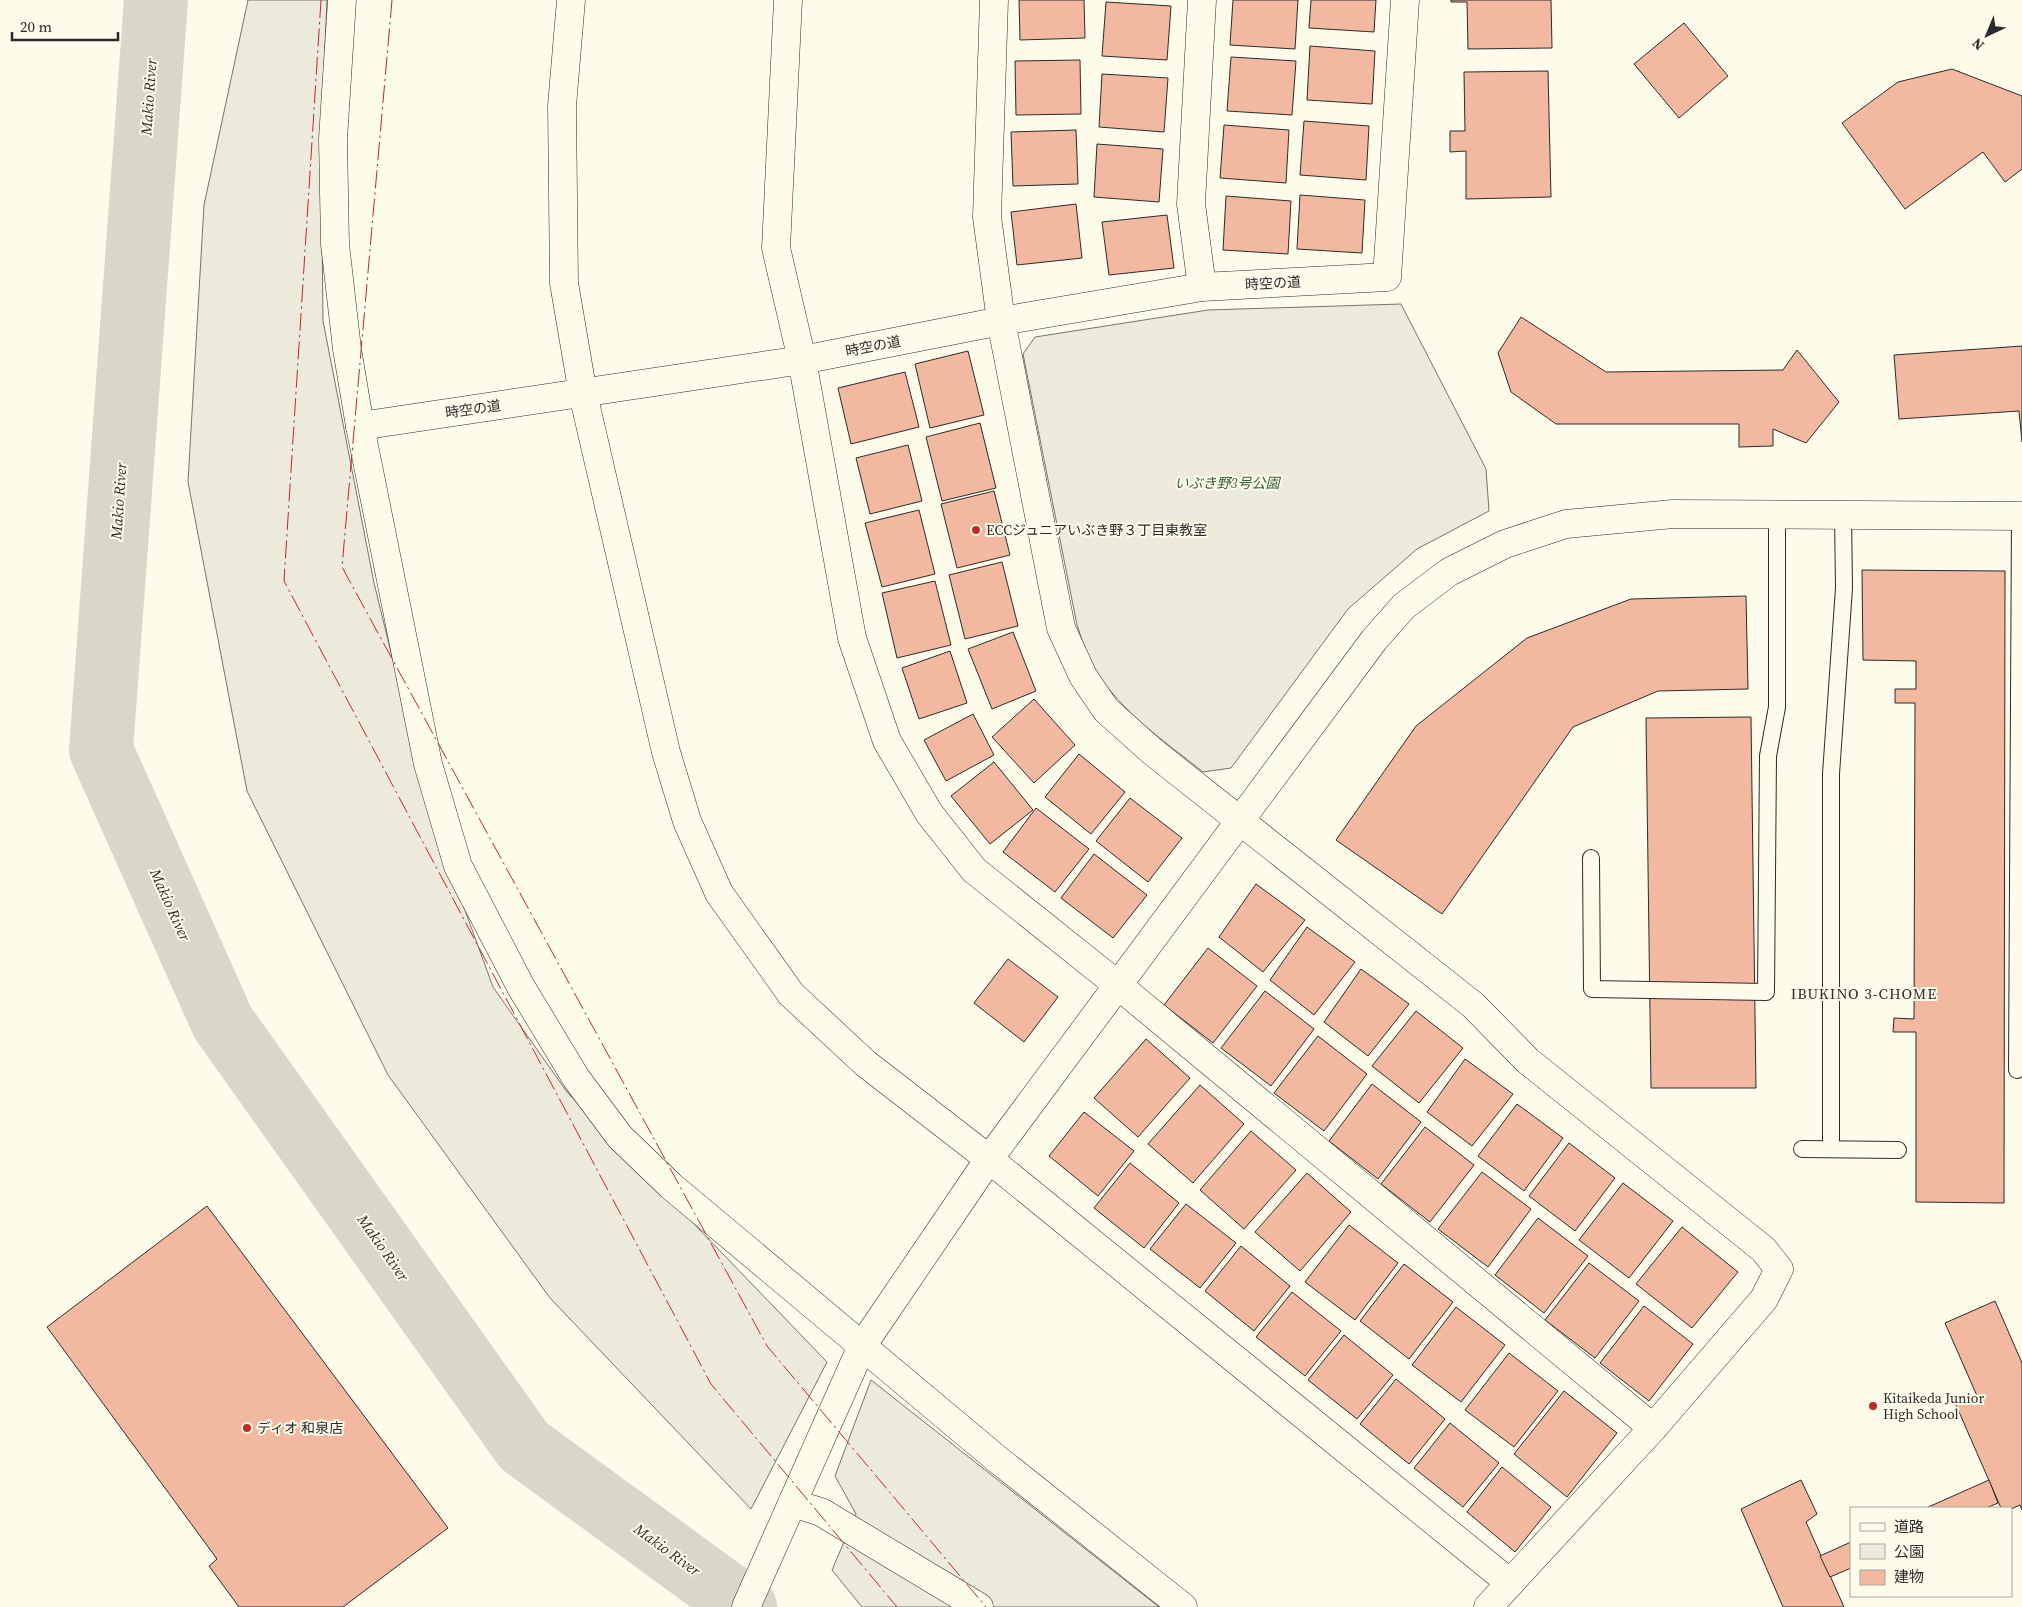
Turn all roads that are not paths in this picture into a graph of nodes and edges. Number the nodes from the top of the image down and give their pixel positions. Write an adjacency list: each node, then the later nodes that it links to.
1 (342, 0): 11 (street)
2 (571, 0): 10 (street)
3 (788, 0): 9 (street)
4 (994, 0): 8 (street)
5 (1202, 0): 7 (street)
6 (1405, 0): 7 (street, 時空の道)
7 (1202, 287): 8 (street, 時空の道)
8 (1001, 321): 9 (street, 時空の道); 15 (street)
9 (802, 360): 10 (street, 時空の道); 17 (street)
10 (583, 394): 11 (street, 時空の道); 22 (street)
11 (360, 426): 23 (street)
12 (1777, 514): 13 (street); 15 (street); 16 (lane)
13 (1843, 515): 14 (street); 20 (lane)
14 (2021, 516): 18 (lane)
15 (1240, 820): 17 (street); 24 (street)
16 (1592, 858)
17 (1119, 986): 22 (street); 24 (street)
18 (2017, 1070)
19 (1802, 1149): 20 (lane)
20 (1831, 1149): 21 (lane)
21 (1898, 1150)
22 (989, 1159): 23 (street); 26 (street)
23 (862, 1346): 25 (street); 29 (street)
24 (1653, 1428): 26 (street)
25 (787, 1514): 27 (street); 28 (street)
26 (1510, 1583): 30 (street)
27 (746, 1607)
28 (979, 1607)
29 (1184, 1607)
30 (1488, 1607)

